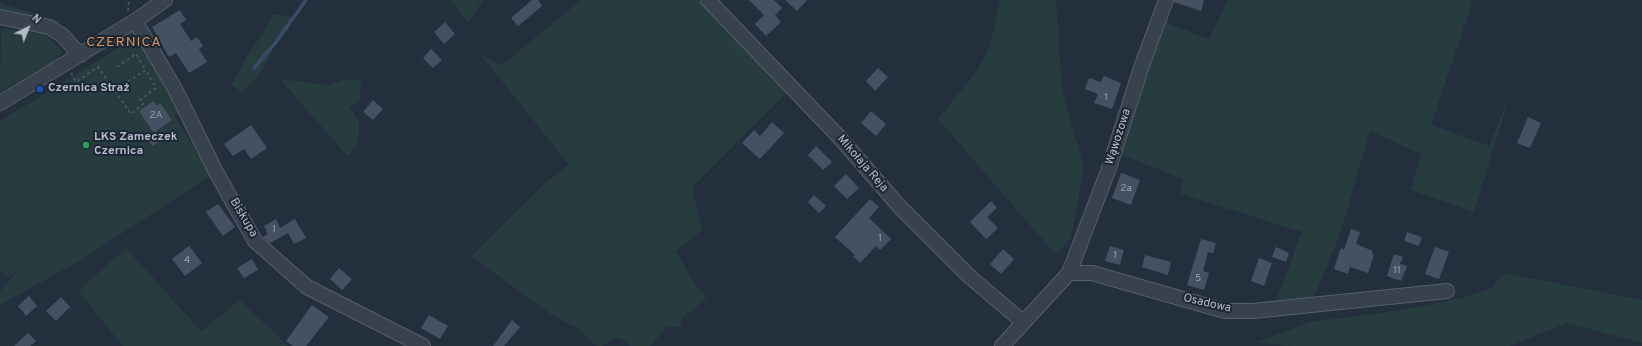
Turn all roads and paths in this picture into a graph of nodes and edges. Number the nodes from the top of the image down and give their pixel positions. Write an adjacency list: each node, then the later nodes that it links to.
1 (708, 0): 14 (street, Mikołaja Reja)
2 (1166, 0): 12 (street, Wąwozowa)
3 (157, 2): 5 (street)
4 (0, 17): 6 (street)
5 (135, 21): 6 (street); 15 (street, Biskupa)
6 (80, 55): 11 (street)
7 (117, 67): 8 (path)
8 (146, 70): 10 (path); 10 (path)
9 (69, 71): 10 (path)
10 (114, 90)
11 (0, 103)
12 (1069, 272): 13 (street, Osadowa); 14 (street)
13 (1447, 291)
14 (1023, 322): 16 (street)
15 (423, 346)
16 (1002, 346)

